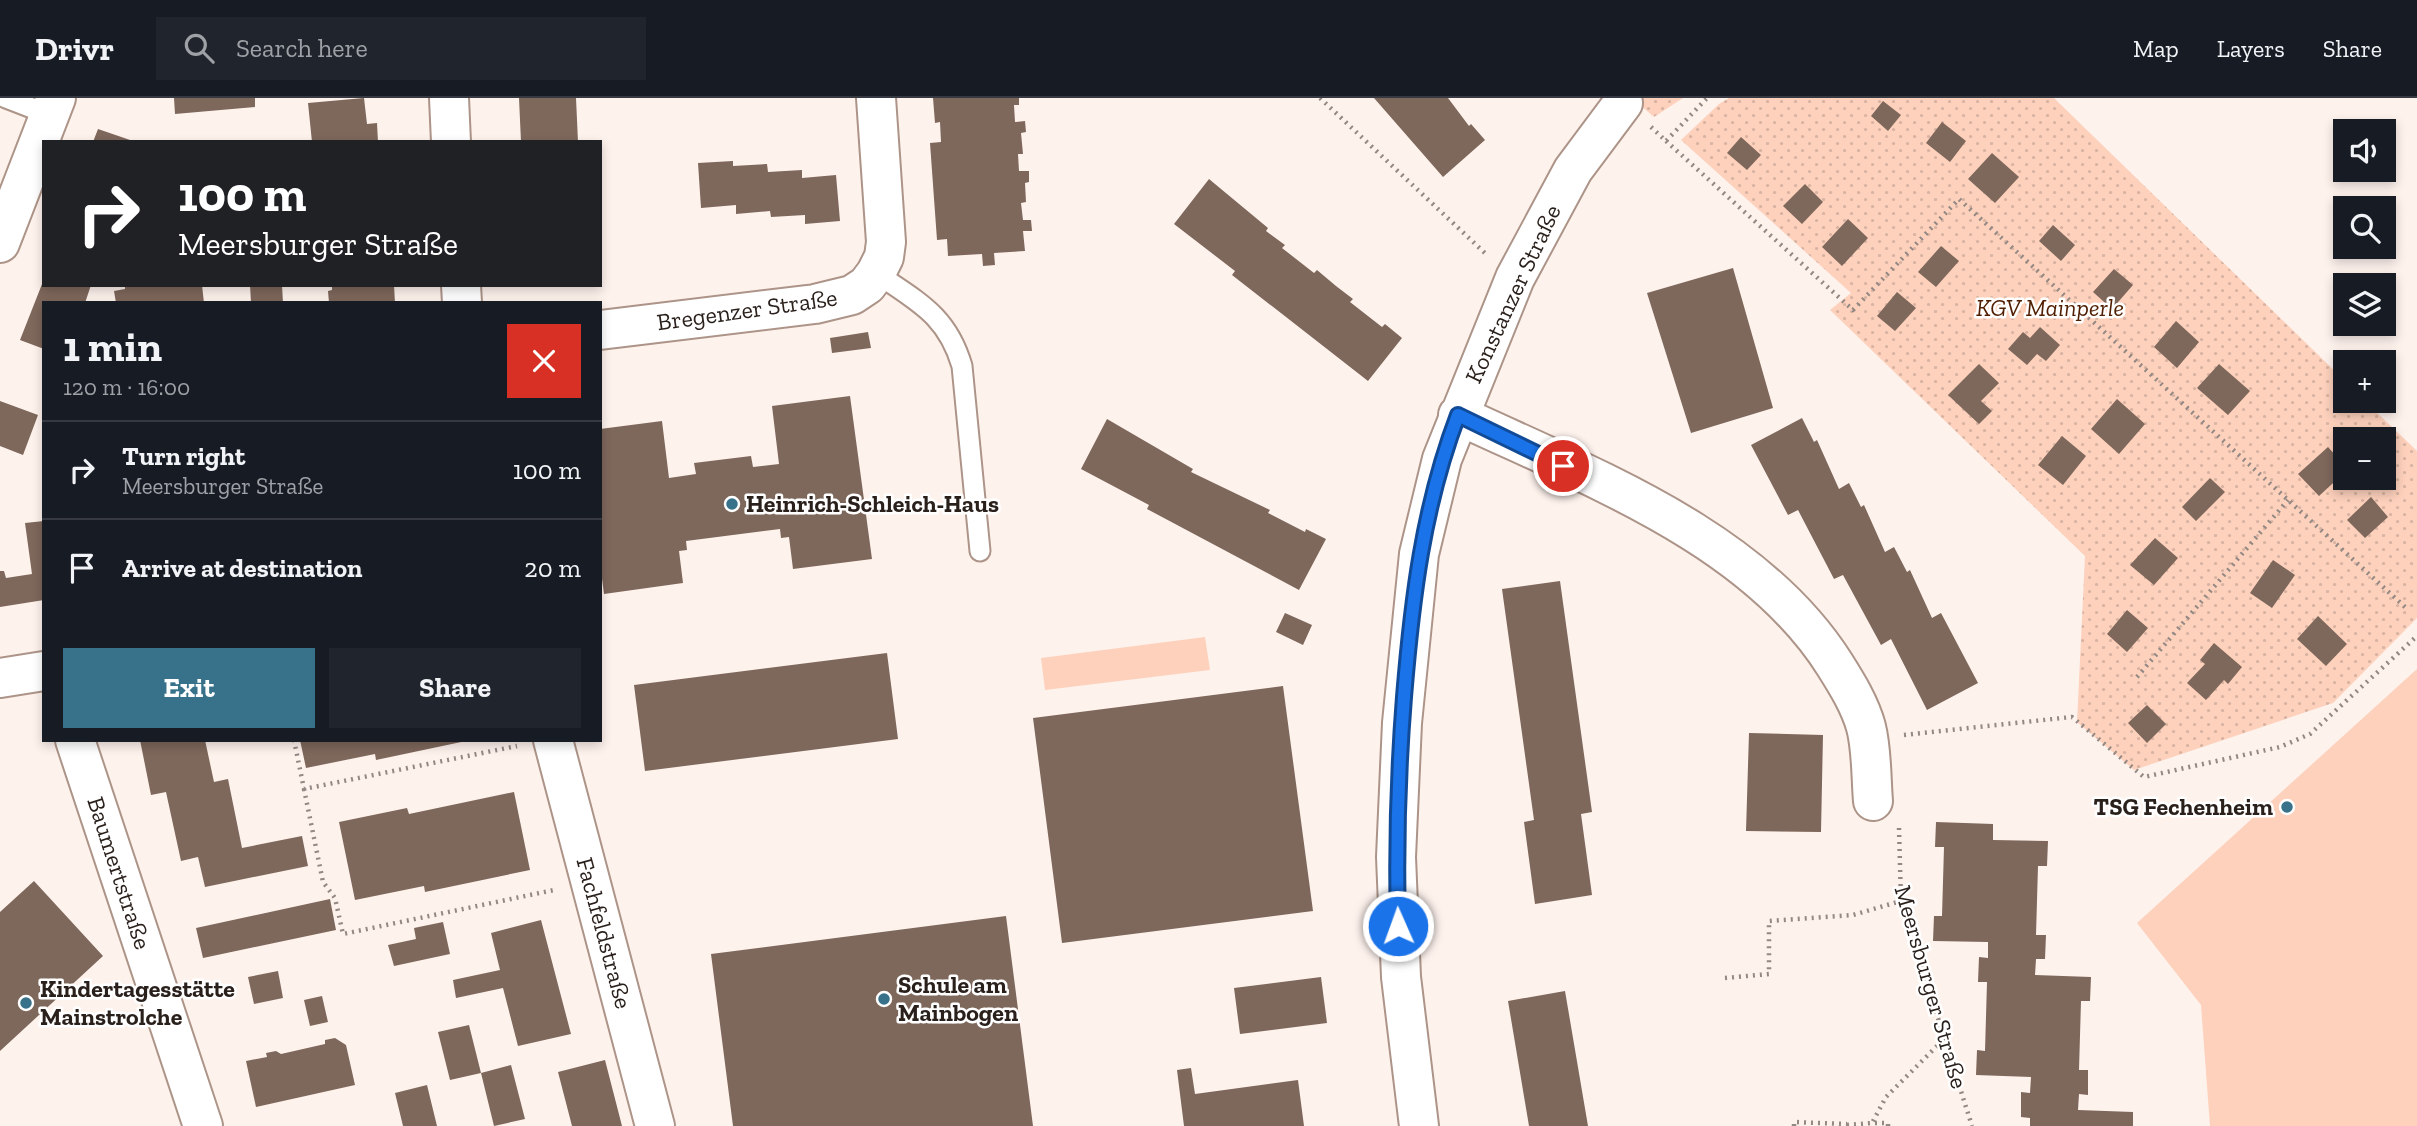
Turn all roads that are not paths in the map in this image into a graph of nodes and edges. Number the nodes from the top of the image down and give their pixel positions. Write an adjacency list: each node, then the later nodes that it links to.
1 (6, 98): 4 (lane)
2 (449, 98): 6 (street)
3 (876, 98): 8 (street)
4 (53, 106): 7 (street)
5 (1634, 112): 10 (street, Konstanzer Straße)
6 (451, 140)
7 (0, 243)
8 (876, 273): 9 (street, Bregenzer Straße); 11 (lane)
9 (602, 330)
10 (1458, 415): 16 (street); 19 (street, Konstanzer Straße)
11 (980, 551)
12 (42, 671): 13 (street)
13 (0, 678)
14 (76, 742): 17 (street, Baumertstraße)
15 (536, 743): 18 (street, Fachfeldstraße)
16 (1880, 814)
17 (203, 1126)
18 (655, 1126)
19 (1419, 1126)

